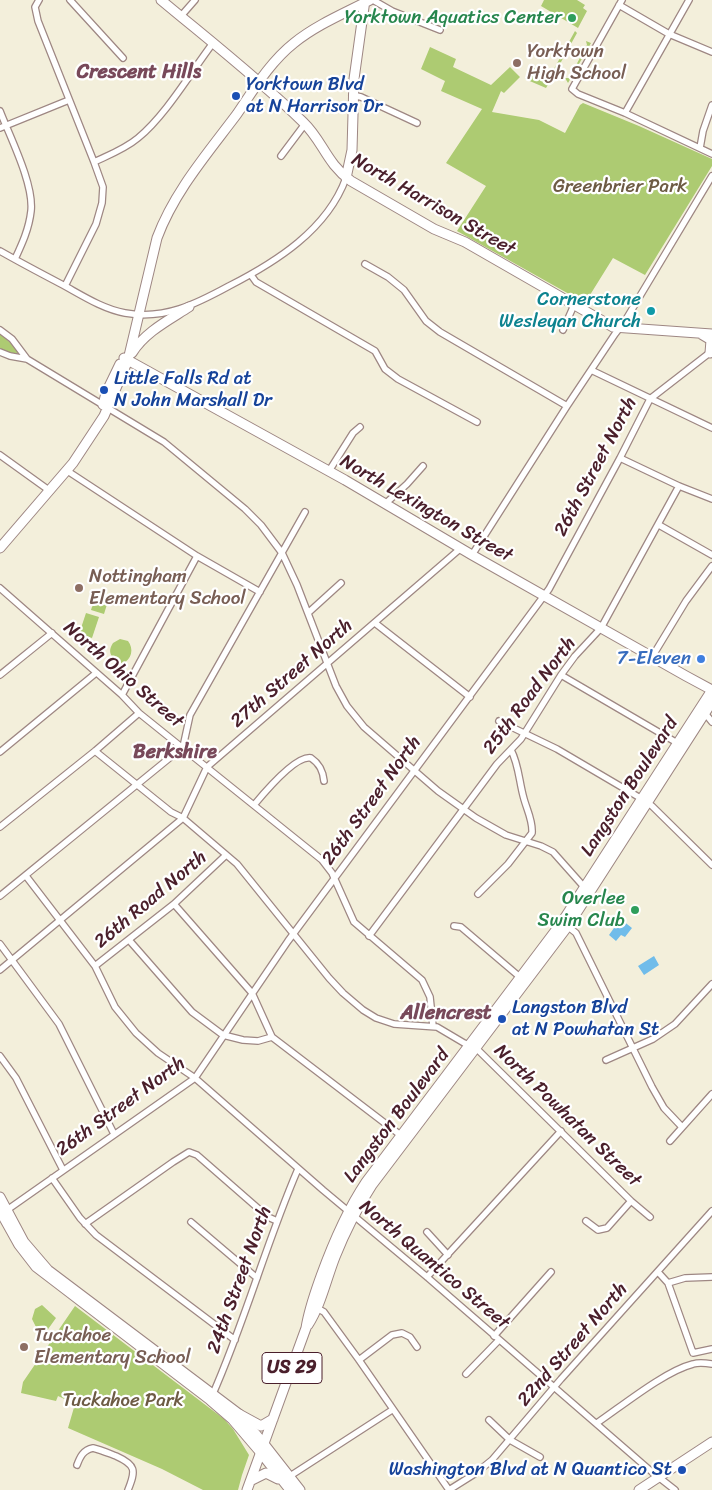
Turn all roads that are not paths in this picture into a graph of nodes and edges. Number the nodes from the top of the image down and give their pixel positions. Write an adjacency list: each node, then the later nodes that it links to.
1 (39, 0): 16 (street)
2 (70, 0): 13 (street)
3 (161, 0): 8 (street, North Harrison Street)
4 (195, 0): 8 (street)
5 (689, 0): 10 (street)
6 (366, 1): 9 (street); 14 (street); 15 (street)
7 (621, 3): 10 (street); 19 (street)
8 (181, 16): 11 (street, North Harrison Street)
9 (440, 30)
10 (669, 34): 12 (street); 19 (street)
11 (213, 43): 14 (street, North Harrison Street); 26 (street)
12 (712, 52)
13 (123, 58)
14 (257, 81): 21 (street, North Harrison Street); 36 (street)
15 (352, 95): 20 (street); 28 (street)
16 (69, 100): 22 (street); 26 (street)
17 (712, 105): 23 (street)
18 (0, 111): 22 (street)
19 (625, 113): 23 (street)
20 (417, 123)
21 (305, 124): 25 (street); 28 (street, North Harrison Street)
22 (3, 127): 30 (street)
23 (700, 148): 24 (street)
24 (712, 154)
25 (281, 156)
26 (94, 162): 33 (street)
27 (712, 176): 37 (street)
28 (346, 178): 32 (street); 34 (street, North Harrison Street)
29 (0, 251): 30 (street)
30 (15, 259): 33 (street)
31 (365, 264): 49 (street)
32 (251, 275): 35 (street); 50 (street)
33 (65, 286): 36 (street)
34 (574, 305): 37 (street, North Harrison Street); 39 (street)
35 (189, 307): 36 (street); 45 (street)
36 (136, 314): 45 (street)
37 (620, 328): 40 (street, North Harrison Street); 46 (street)
38 (0, 330): 44 (street)
39 (563, 330)
40 (699, 333): 41 (street, North Harrison Street); 43 (street)
41 (712, 334)
42 (0, 352): 44 (street)
43 (711, 352): 47 (street, 26th Street North)
44 (27, 359): 48 (street)
45 (125, 359): 48 (street); 57 (street, North Lexington Street)
46 (591, 370): 47 (street); 49 (street)
47 (650, 398): 52 (street); 54 (street, 26th Street North)
48 (106, 406): 56 (street); 66 (street)
49 (566, 406): 67 (street)
50 (477, 422)
51 (360, 427): 57 (street)
52 (712, 428)
53 (0, 455): 59 (street)
54 (620, 458): 58 (street); 74 (street, 26th Street North)
55 (423, 466): 61 (street)
56 (66, 470): 59 (street); 69 (street)
57 (329, 471): 61 (street, North Lexington Street)
58 (679, 486): 60 (street); 63 (street, 25th Road North)
59 (50, 491): 64 (street)
60 (712, 499)
61 (385, 504): 65 (street, North Lexington Street)
62 (305, 512): 66 (street)
63 (659, 525): 68 (street); 77 (street, 25th Road North)
64 (0, 548)
65 (460, 548): 67 (street, North Lexington Street); 76 (street, 27th Street North)
66 (282, 553): 73 (street); 75 (street)
67 (472, 555): 74 (street, North Lexington Street)
68 (712, 555)
69 (197, 556): 73 (street); 85 (street)
70 (712, 566): 79 (street)
71 (341, 583): 75 (street)
72 (0, 588): 78 (street, North Ohio Street)
73 (260, 592): 94 (street)
74 (543, 596): 77 (street, North Lexington Street); 86 (street, 26th Street North)
75 (308, 613): 80 (street)
76 (375, 623): 80 (street, 27th Street North); 86 (street)
77 (601, 628): 79 (street, North Lexington Street); 83 (street, 25th Road North)
78 (52, 633): 81 (street, North Ohio Street); 82 (street)
79 (652, 657): 84 (street, North Lexington Street)
80 (327, 663): 98 (street, 27th Street North); 99 (street)
81 (96, 673): 85 (street, North Ohio Street); 97 (street)
82 (0, 675)
83 (561, 675): 92 (street, 25th Road North); 93 (street)
84 (712, 690): 88 (street, Langston Boulevard / US 29)
85 (122, 695): 89 (street, North Ohio Street)
86 (470, 697): 99 (street, 26th Street North)
87 (712, 702): 88 (street, Langston Boulevard / US 29)
88 (702, 711): 91 (street); 93 (street, Langston Boulevard / US 29)
89 (139, 713): 94 (street, North Ohio Street); 96 (street)
90 (498, 721): 92 (street)
91 (712, 722)
92 (525, 733): 95 (street, 25th Road North); 102 (street)
93 (680, 745): 102 (street, Langston Boulevard / US 29)
94 (183, 747): 98 (street, North Ohio Street); 101 (street)
95 (511, 750): 104 (street, 25th Road North); 107 (street)
96 (95, 751): 101 (street, North Powhatan Street); 106 (street)
97 (0, 752)
98 (207, 766): 103 (street, North Ohio Street); 105 (street, 27th Street North)
99 (414, 770): 104 (street); 111 (street, 26th Street North)
100 (324, 781): 103 (street)
101 (138, 785): 105 (street, North Powhatan Street); 110 (street)
102 (645, 800): 109 (street); 112 (street, Langston Boulevard / US 29)
103 (254, 805): 111 (street, North Ohio Street)
104 (464, 810): 107 (street); 120 (street, 25th Road North)
105 (183, 818): 108 (street, North Powhatan Street); 116 (street, 27th Street North)
106 (0, 827)
107 (525, 842): 112 (street); 113 (street)
108 (225, 856): 115 (street, 26th Road North); 119 (street, North Powhatan Street)
109 (712, 865)
110 (26, 876): 114 (street); 116 (street, North Quantico Street)
111 (334, 879): 119 (street, 26th Street North); 120 (street, North Ohio Street)
112 (587, 891): 117 (street, Langston Boulevard / US 29)
113 (478, 894)
114 (0, 896)
115 (174, 904): 121 (street, 26th Road North); 128 (street)
116 (60, 920): 123 (street, 27th Street North); 124 (street, North Quantico Street)
117 (565, 924): 126 (street, Langston Boulevard / US 29); 132 (street, Langston Boulevard / US 29); 133 (street)
118 (454, 926): 126 (street)
119 (293, 934): 128 (street, 26th Street North); 129 (street, North Powhatan Street)
120 (370, 936): 129 (street, North Ohio Street)
121 (130, 940): 124 (street, 26th Road North); 130 (street)
122 (0, 944): 123 (street)
123 (13, 960): 125 (street, 27th Street North); 140 (street)
124 (95, 966): 136 (street, North Quantico Street)
125 (0, 970)
126 (521, 978): 132 (street, Langston Boulevard / US 29)
127 (712, 984): 133 (street)
128 (252, 993): 130 (street, 26th Street North); 131 (street)
129 (433, 1026): 132 (street, North Powhatan Street)
130 (223, 1035): 131 (street); 136 (street, 26th Street North)
131 (272, 1037): 141 (street)
132 (473, 1047): 139 (street, North Powhatan Street); 141 (street, Langston Boulevard / US 29)
133 (633, 1048): 135 (street); 138 (street)
134 (0, 1056): 144 (street)
135 (606, 1060)
136 (195, 1078): 140 (street, 26th Street North); 143 (street, North Quantico Street)
137 (712, 1094): 138 (street)
138 (682, 1127): 142 (street)
139 (561, 1131): 147 (street, North Powhatan Street); 157 (street)
140 (114, 1134): 144 (street, 26th Street North)
141 (404, 1137): 149 (street, Langston Boulevard / US 29)
142 (670, 1142)
143 (298, 1169): 149 (street, North Quantico Street); 152 (street, 24th Street North)
144 (64, 1170): 145 (street, 26th Street North)
145 (52, 1178): 150 (street, 26th Street North); 155 (street)
146 (0, 1197): 150 (street)
147 (631, 1201): 151 (street, North Powhatan Street); 153 (street)
148 (712, 1211): 159 (street, 22nd Street North)
149 (351, 1213): 160 (street, North Quantico Street); 164 (street, Langston Boulevard / US 29)
150 (2, 1214): 174 (street)
151 (650, 1217)
152 (277, 1221): 155 (street); 162 (street, 24th Street North)
153 (586, 1221)
154 (191, 1222): 162 (street)
155 (85, 1224): 166 (street)
156 (427, 1232): 157 (street)
157 (448, 1255): 160 (street)
158 (551, 1272): 165 (street)
159 (658, 1272): 163 (street); 173 (street, 22nd Street North)
160 (427, 1277): 165 (street, North Quantico Street)
161 (712, 1277): 163 (street)
162 (257, 1278): 166 (street, 24th Street North)
163 (668, 1283): 169 (street)
164 (314, 1306): 170 (street); 177 (street, Langston Boulevard / US 29)
165 (494, 1336): 167 (street, North Quantico Street)
166 (235, 1340): 174 (street, 24th Street North)
167 (499, 1340): 172 (street); 173 (street, North Quantico Street)
168 (417, 1347): 170 (street)
169 (712, 1349)
170 (359, 1360): 175 (street)
171 (712, 1364): 179 (street)
172 (466, 1374)
173 (554, 1387): 179 (street, North Quantico Street); 180 (street, 22nd Street North)
174 (211, 1397): 176 (street); 183 (street)
175 (392, 1410): 187 (street); 193 (street)
176 (239, 1414): 177 (street); 182 (street)
177 (273, 1418): 182 (street, Langston Boulevard / US 29)
178 (489, 1420): 180 (street)
179 (597, 1423): 186 (street, North Quantico Street)
180 (510, 1440): 184 (street); 193 (street, 22nd Street North)
181 (712, 1442): 186 (street)
182 (264, 1444): 183 (street, Langston Boulevard / US 29); 187 (street)
183 (261, 1453): 187 (street); 188 (street, Langston Boulevard / US 29)
184 (540, 1457)
185 (76, 1466): 189 (street)
186 (658, 1477): 194 (street); 195 (street, North Quantico Street)
187 (286, 1479): 188 (street); 191 (street); 192 (street)
188 (252, 1480): 190 (street, Langston Boulevard / US 29)
189 (128, 1490)
190 (247, 1490)
191 (290, 1490)
192 (300, 1490)
193 (449, 1490)
194 (639, 1490)
195 (675, 1490)

